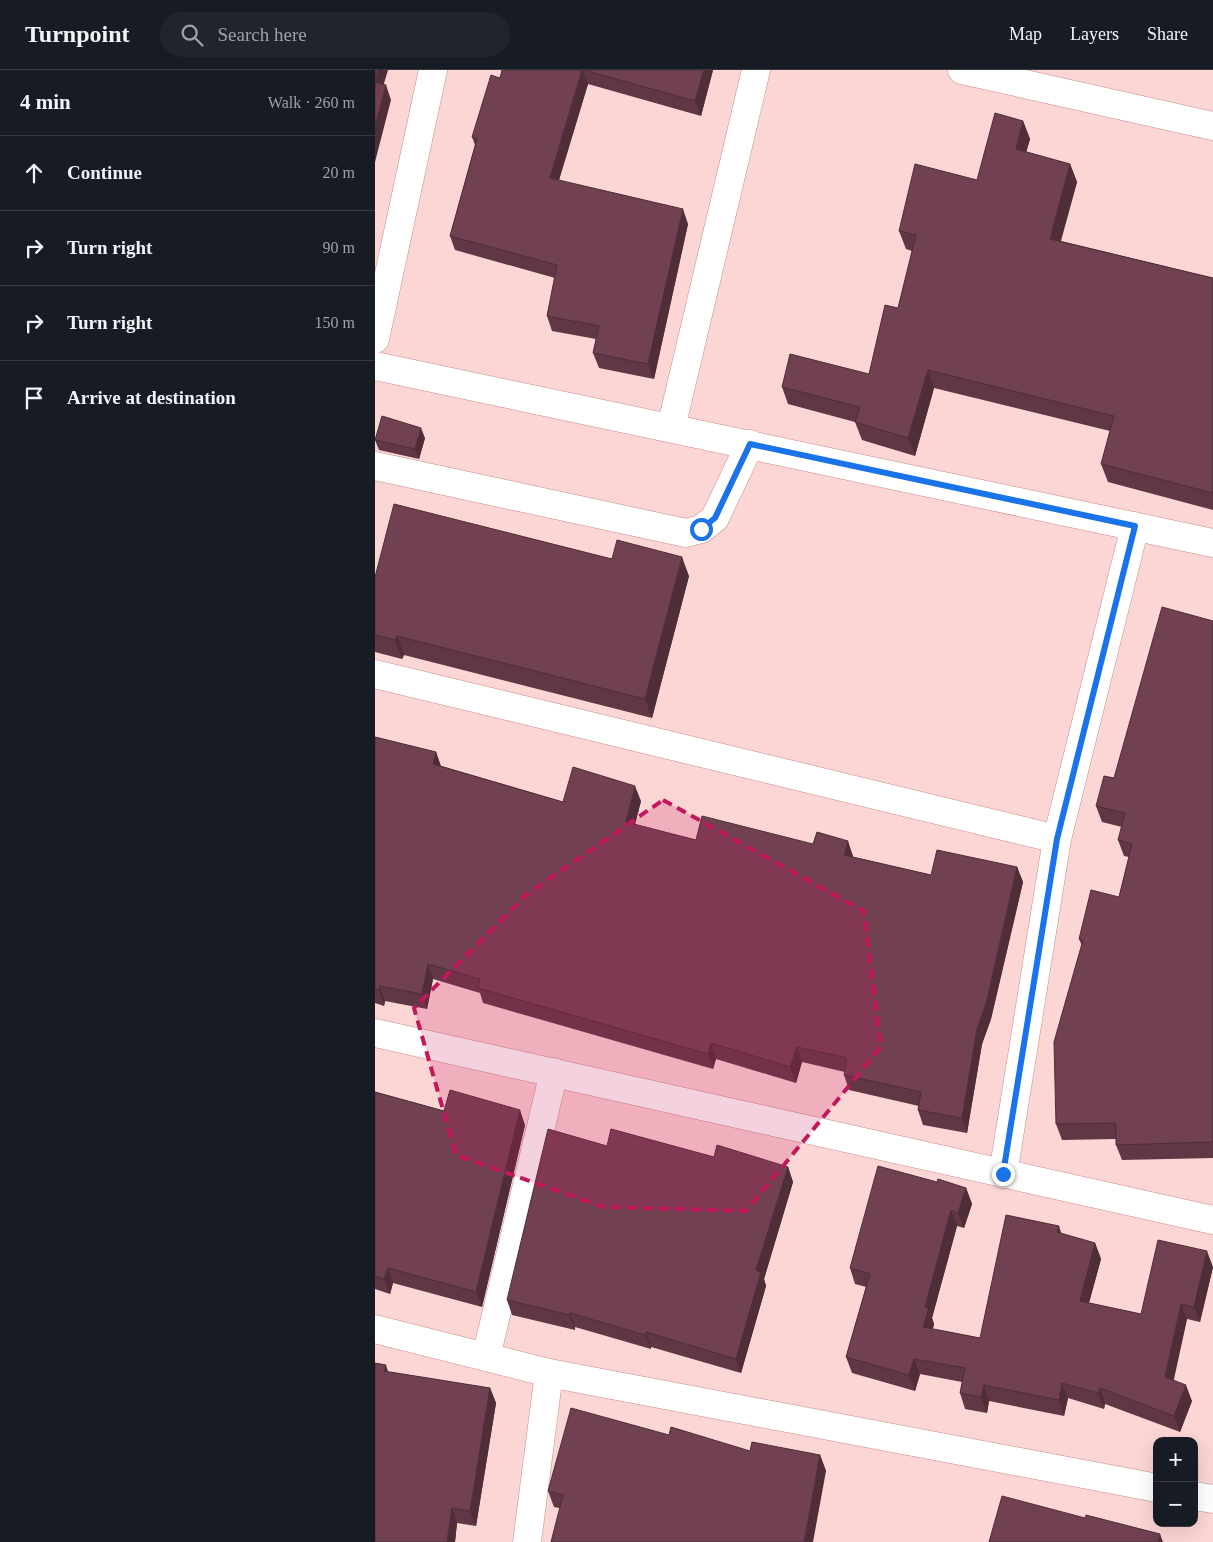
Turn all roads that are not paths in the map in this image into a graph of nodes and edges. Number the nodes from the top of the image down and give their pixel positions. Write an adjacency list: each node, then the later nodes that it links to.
1 (433, 70): 5 (street)
2 (756, 70): 7 (street)
3 (977, 72): 4 (street)
4 (1213, 126)
5 (375, 338)
6 (375, 366): 7 (street)
7 (671, 428): 8 (street)
8 (750, 444): 9 (street); 10 (street)
9 (375, 466)
10 (1135, 526): 11 (street); 13 (street)
11 (1213, 543)
12 (375, 674): 13 (street)
13 (1057, 839): 16 (street)
14 (375, 1033): 15 (street)
15 (554, 1072): 16 (street); 19 (street)
16 (1003, 1174): 17 (street)
17 (1213, 1220)
18 (375, 1329): 19 (street)
19 (486, 1357): 20 (street)
20 (549, 1373): 21 (street); 24 (street)
21 (1153, 1487)
22 (1198, 1497): 23 (street)
23 (1213, 1499)
24 (527, 1542)

